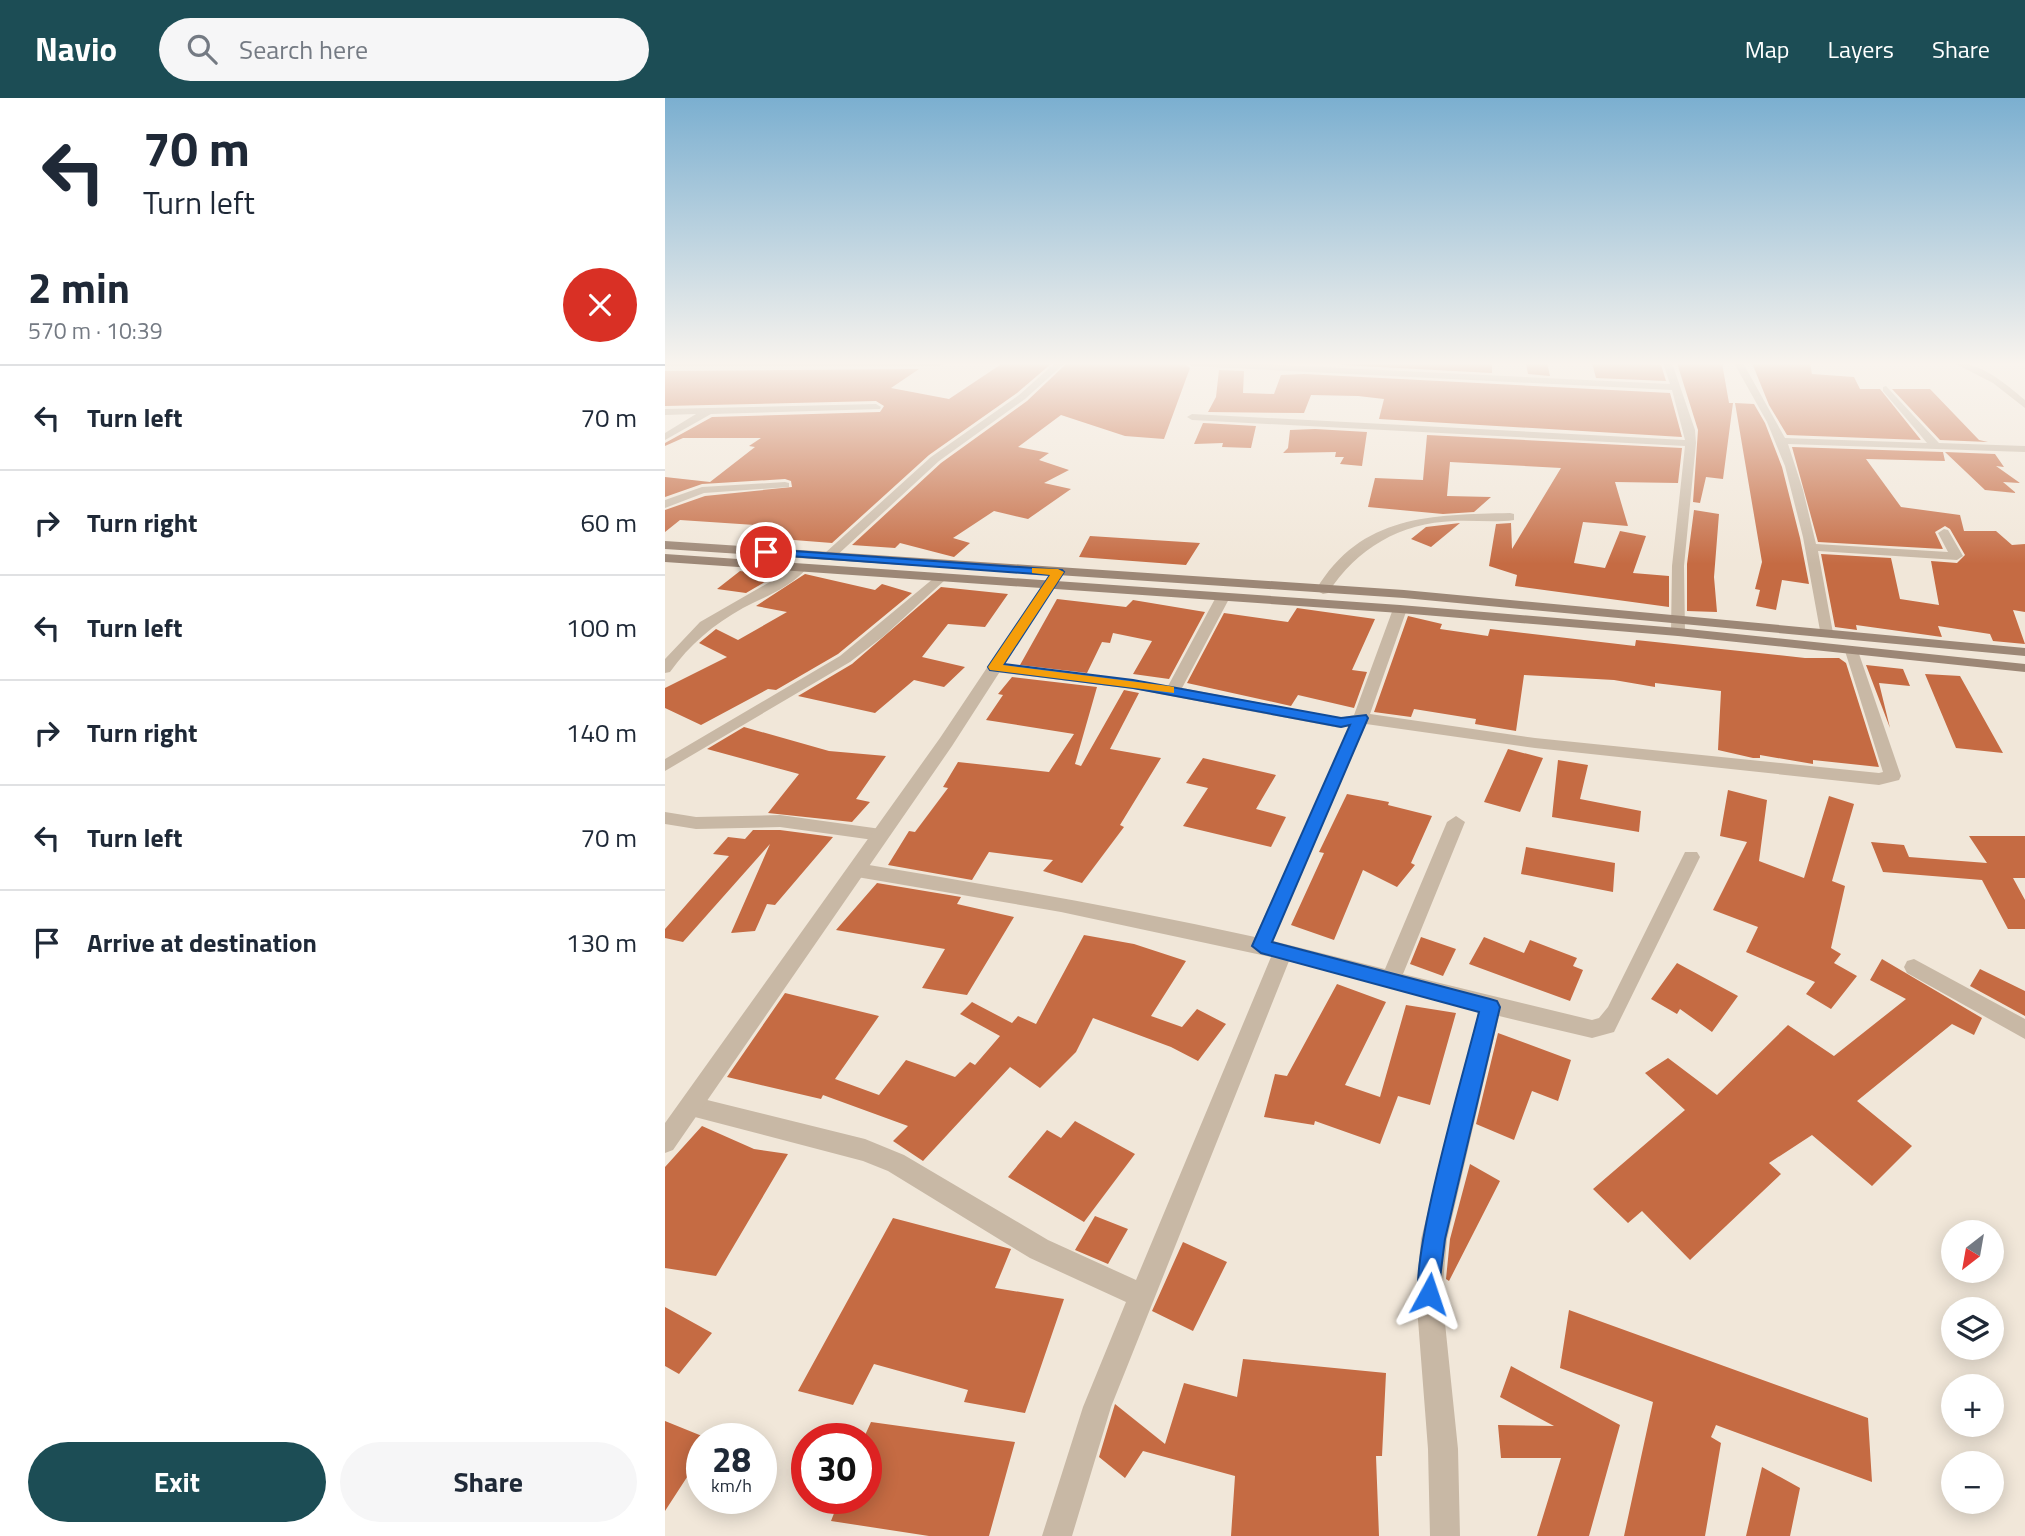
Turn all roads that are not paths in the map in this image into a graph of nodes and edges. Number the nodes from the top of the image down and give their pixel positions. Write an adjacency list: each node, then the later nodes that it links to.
1 (976, 430): 16 (street)
2 (1444, 430): 7 (street)
3 (1690, 430): 7 (street)
4 (1775, 430): 6 (street)
5 (1922, 430): 8 (street)
6 (1781, 442): 8 (street); 15 (street)
7 (1691, 443): 24 (street)
8 (1937, 447): 9 (street)
9 (2025, 449)
10 (785, 485): 11 (street)
11 (665, 504)
12 (1510, 517): 21 (street)
13 (1944, 533): 15 (street)
14 (665, 545): 16 (main road)
15 (1812, 547): 26 (street)
16 (829, 556): 20 (main road)
17 (665, 558): 18 (main road)
18 (801, 568): 19 (main road); 31 (street)
19 (940, 577): 20 (main road); 34 (street)
20 (1054, 579): 21 (main road); 22 (main road); 29 (street)
21 (1323, 590): 24 (main road)
22 (1223, 597): 23 (main road); 32 (street)
23 (1400, 608): 25 (main road); 33 (street)
24 (1678, 617): 25 (street); 26 (main road)
25 (1678, 632): 27 (main road)
26 (1826, 633): 28 (main road)
27 (1851, 651): 30 (main road); 33 (street)
28 (2025, 652)
29 (995, 667): 32 (street); 37 (street)
30 (2025, 668)
31 (665, 669)
32 (1173, 691): 33 (street)
33 (1361, 718): 40 (street)
34 (665, 765)
35 (665, 818): 37 (street)
36 (1456, 822): 42 (street)
37 (881, 835): 39 (street)
38 (1691, 857): 43 (street)
39 (857, 870): 40 (street); 45 (street)
40 (1272, 949): 42 (street); 47 (street)
41 (1914, 967): 44 (street)
42 (1390, 980): 43 (street)
43 (1490, 1007): 48 (street)
44 (2025, 1030)
45 (691, 1106): 46 (street); 47 (street)
46 (665, 1142)
47 (1142, 1296): 49 (street)
48 (1448, 1535)
49 (1057, 1536)

